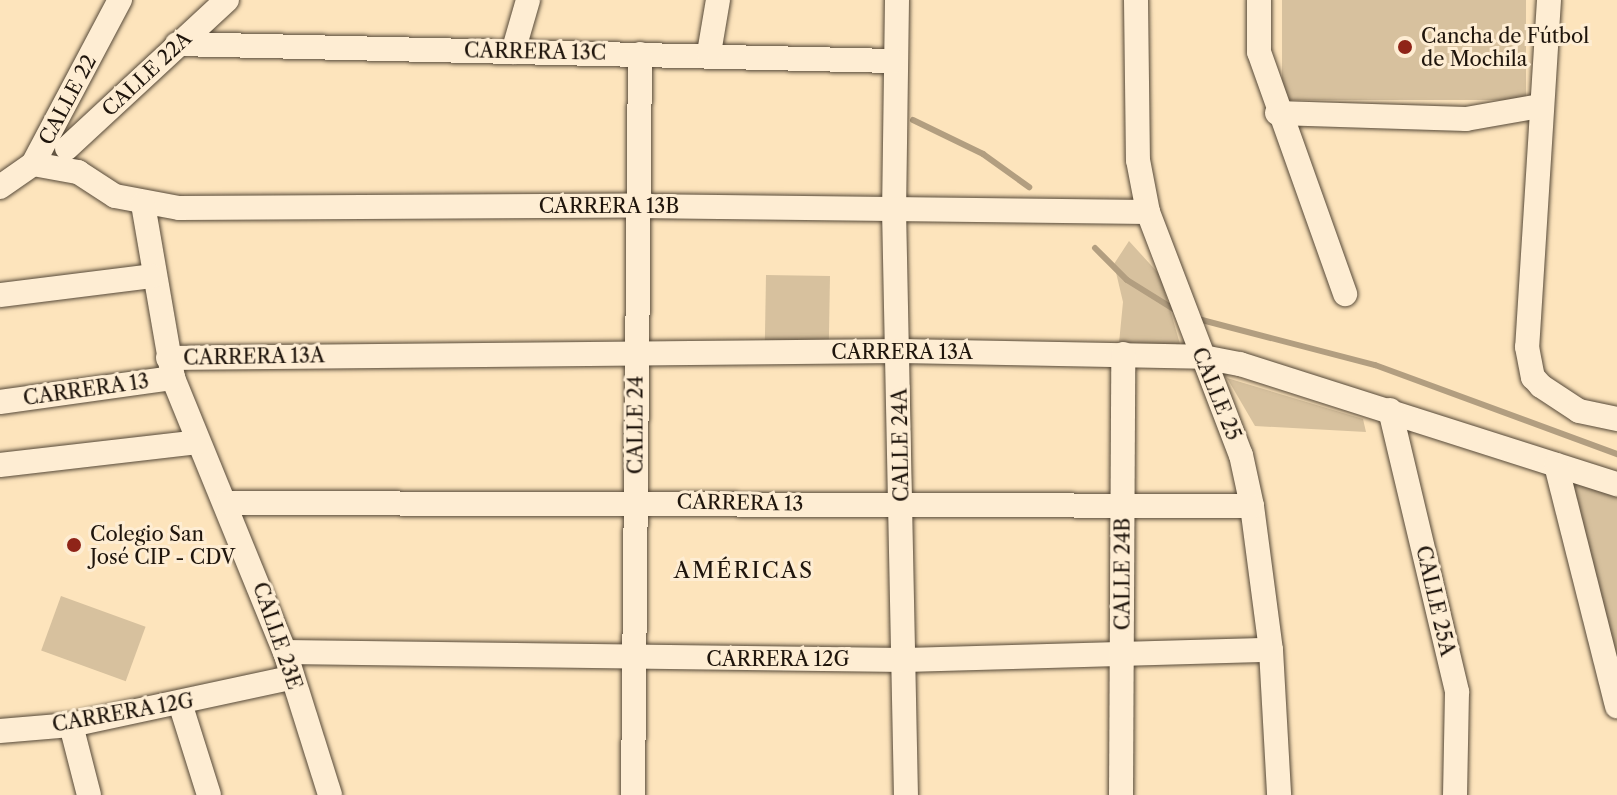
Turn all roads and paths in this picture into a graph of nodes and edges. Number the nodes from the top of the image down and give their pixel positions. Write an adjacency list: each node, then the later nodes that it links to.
1 (120, 0): 14 (street, CALLE 22)
2 (227, 0): 9 (street, CALLE 22A)
3 (528, 0): 10 (street)
4 (718, 0): 11 (street)
5 (897, 0): 13 (street, CALLE 24A)
6 (1136, 0): 26 (street, CALLE 25)
7 (1259, 0): 17 (street)
8 (1549, 0): 15 (street)
9 (177, 44): 10 (street, CARRERA 13C); 16 (street, CALLE 22A)
10 (513, 52): 12 (street, CARRERA 13C)
11 (709, 53): 12 (street, CARRERA 13C); 13 (street, CARRERA 13C)
12 (640, 54): 24 (street, CALLE 24)
13 (893, 61): 25 (street, CALLE 24A)
14 (79, 83): 16 (street); 18 (street, CALLE 22)
15 (1540, 106): 17 (street); 37 (street)
16 (111, 109): 19 (street, CALLE 22A)
17 (1277, 113): 28 (street)
18 (55, 126): 19 (street); 20 (street, CALLE 22)
19 (67, 148): 21 (street)
20 (33, 164): 21 (street, CARRERA 13B); 22 (street, CALLE 22)
21 (78, 172): 23 (street, CARRERA 13B)
22 (2, 182)
23 (143, 204): 24 (street, CARRERA 13B); 27 (street, CALLE 23E)
24 (637, 206): 25 (street, CARRERA 13B); 31 (street, CALLE 24)
25 (894, 209): 26 (street, CARRERA 13B); 30 (street, CALLE 24A)
26 (1148, 212): 33 (street, CALLE 25)
27 (152, 276): 29 (street); 34 (street, CALLE 23E)
28 (1345, 294)
29 (0, 295)
30 (900, 351): 31 (street, CARRERA 13A); 32 (street, CARRERA 13A); 44 (street, CALLE 24A)
31 (636, 353): 34 (street, CARRERA 13A); 42 (street, CALLE 24)
32 (1123, 354): 33 (street, CARRERA 13A); 46 (street, CALLE 24B)
33 (1203, 357): 36 (street, CARRERA 13A); 45 (street, CALLE 25)
34 (170, 368): 35 (street, CARRERA 13); 38 (street, CALLE 23E)
35 (0, 402)
36 (1390, 410): 40 (street, CARRERA 13A); 64 (street, CALLE 25A)
37 (1617, 419)
38 (198, 442): 39 (street); 43 (street, CALLE 23E)
39 (0, 465)
40 (1556, 465): 41 (street, CARRERA 13A); 54 (street)
41 (1617, 484)
42 (636, 502): 43 (street, CARRERA 13); 44 (street, CARRERA 13); 50 (street, CALLE 24)
43 (228, 503): 48 (street, CALLE 23E)
44 (901, 506): 46 (street, CARRERA 13); 51 (street, CALLE 24A)
45 (1252, 506): 46 (street, CARRERA 13); 47 (street, CALLE 25)
46 (1123, 509): 49 (street, CALLE 24B)
47 (1271, 650): 49 (street, CARRERA 12G); 63 (street, CALLE 25)
48 (285, 652): 50 (street, CARRERA 12G); 52 (street, CALLE 23E)
49 (1122, 653): 51 (street, CARRERA 12G); 62 (street, CALLE 24B)
50 (632, 658): 51 (street, CARRERA 12G); 60 (street, CALLE 24)
51 (905, 660): 61 (street, CALLE 24A)
52 (291, 678): 53 (street, CARRERA 12G); 59 (street, CALLE 23E)
53 (180, 703): 55 (street, CARRERA 12G); 58 (street)
54 (1617, 706)
55 (71, 725): 56 (street, CARRERA 12G); 57 (street)
56 (0, 731)
57 (89, 795)
58 (209, 795)
59 (330, 795)
60 (633, 795)
61 (906, 795)
62 (1121, 795)
63 (1279, 795)
64 (1455, 795)

